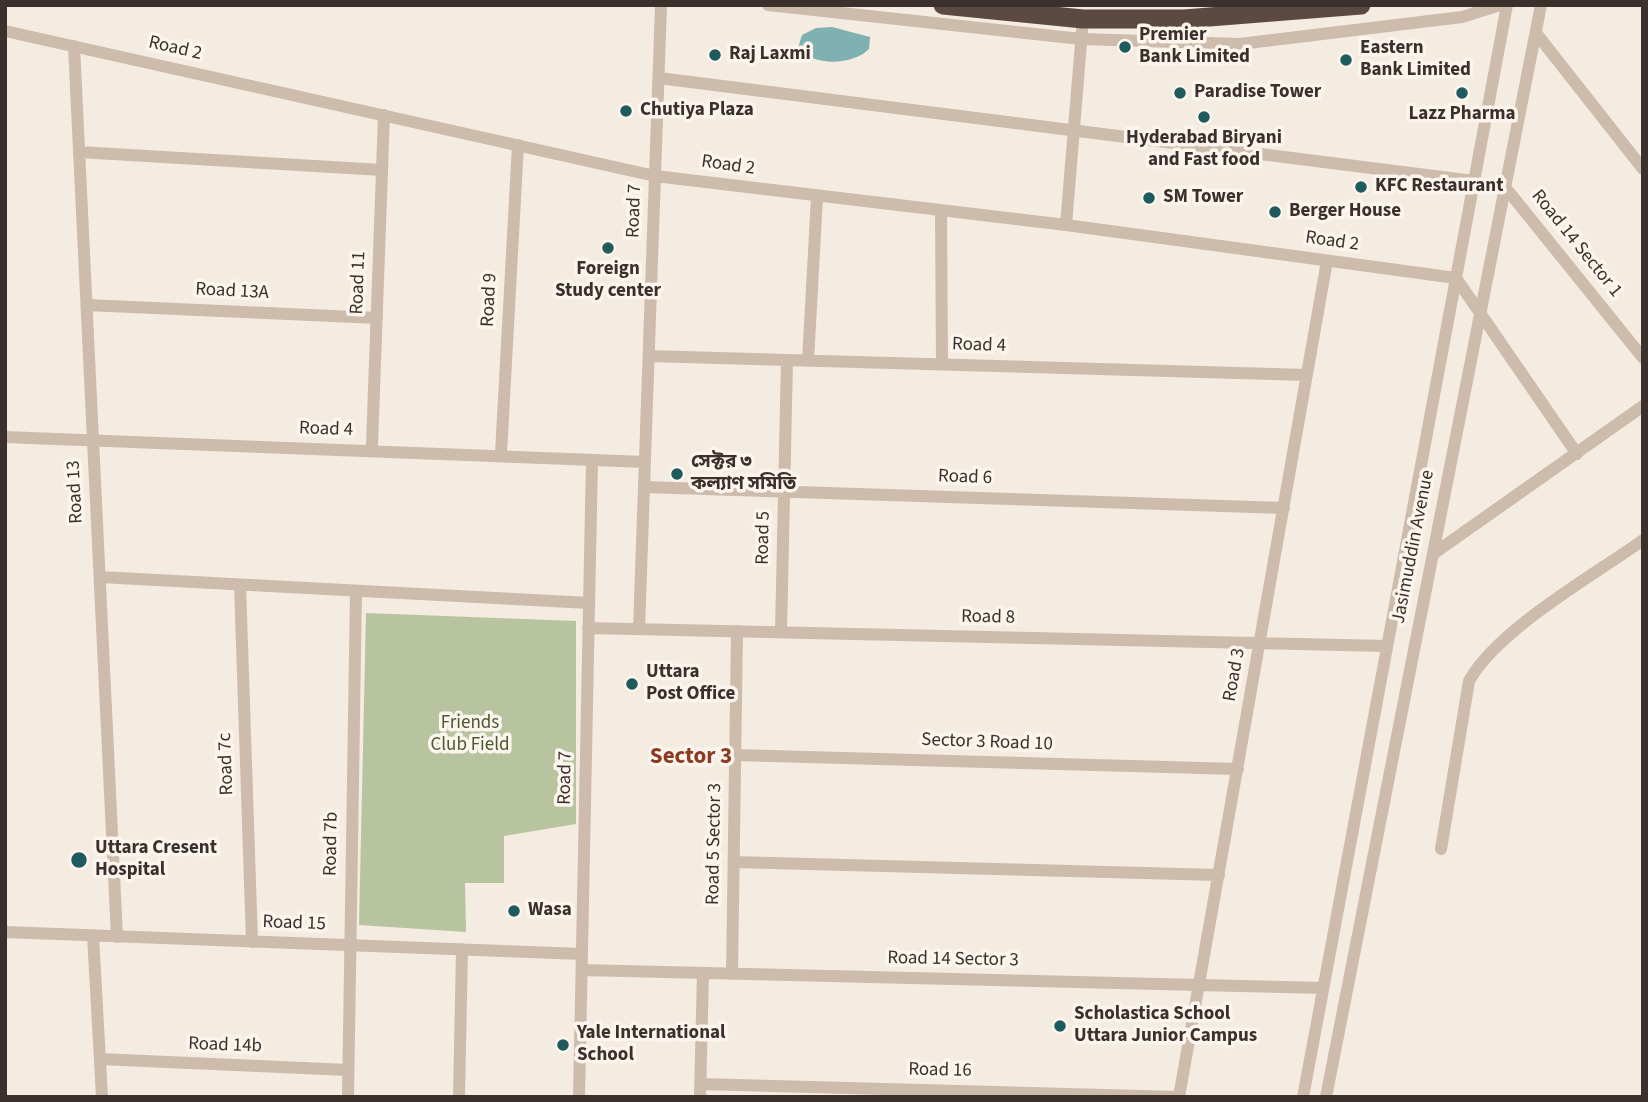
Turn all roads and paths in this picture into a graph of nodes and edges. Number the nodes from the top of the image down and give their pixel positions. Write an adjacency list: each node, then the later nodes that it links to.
1 (661, 5): 13 (street, Road 7)
2 (768, 5): 11 (street)
3 (943, 5): 8 (highway)
4 (1361, 5): 8 (highway)
5 (1500, 5): 11 (street)
6 (1507, 5): 21 (street, Jasimuddin Avenue)
7 (1541, 5): 10 (street, Jasimuddin Avenue)
8 (1083, 19): 11 (street)
9 (5, 31): 12 (street, Road 2)
10 (1536, 33): 18 (street); 22 (street, Jasimuddin Avenue)
11 (1081, 39): 15 (street)
12 (74, 46): 14 (street, Road 2); 17 (street, Road 13)
13 (659, 78): 15 (street); 20 (street, Road 7)
14 (384, 115): 16 (street, Road 2); 19 (street, Road 11)
15 (1074, 130): 21 (street); 25 (street)
16 (518, 145): 20 (street, Road 2); 42 (street, Road 9)
17 (79, 152): 19 (street); 28 (street, Road 13)
18 (1643, 169)
19 (382, 170): 30 (street, Road 11)
20 (655, 176): 23 (street, Road 2); 31 (street, Road 7)
21 (1474, 181): 27 (street, Jasimuddin Avenue)
22 (1505, 187): 29 (street, Jasimuddin Avenue); 32 (street, Road 14 Sector 1)
23 (817, 197): 24 (street, Road 2); 34 (street)
24 (941, 212): 25 (street, Road 2); 35 (street)
25 (1066, 225): 26 (street, Road 2)
26 (1327, 261): 27 (street, Road 2); 36 (street, Road 3)
27 (1456, 278): 29 (street); 59 (street, Jasimuddin Avenue)
28 (87, 305): 30 (street, Road 13A); 39 (street, Road 13)
29 (1481, 311): 41 (street); 49 (street, Jasimuddin Avenue)
30 (377, 318): 40 (street, Road 11)
31 (649, 356): 33 (street, Road 4); 44 (street, Road 7)
32 (1643, 358)
33 (787, 360): 34 (street, Road 4); 46 (street, Road 5)
34 (808, 361): 35 (street, Road 4)
35 (942, 365): 36 (street, Road 4)
36 (1307, 375): 47 (street, Road 3)
37 (1643, 406): 41 (street)
38 (5, 437): 39 (street, Road 4)
39 (93, 440): 40 (street, Road 4); 50 (street, Road 13)
40 (370, 451): 42 (street, Road 4)
41 (1577, 454): 49 (street)
42 (498, 456): 43 (street, Road 4)
43 (592, 460): 44 (street, Road 4); 53 (street, Road 7)
44 (645, 462): 45 (street, Road 7)
45 (644, 487): 46 (street, Road 6); 55 (street, Road 7)
46 (784, 492): 47 (street, Road 6); 57 (street, Road 5)
47 (1284, 508): 58 (street, Road 3)
48 (1643, 540): 62 (street)
49 (1433, 554): 86 (street, Jasimuddin Avenue)
50 (100, 577): 51 (street); 67 (street, Road 13)
51 (240, 585): 52 (street); 68 (street, Road 7c)
52 (356, 591): 53 (street); 69 (street, Road 7b)
53 (589, 603): 54 (street, Road 7)
54 (588, 628): 55 (street, Road 8); 71 (street, Road 7)
55 (639, 629): 56 (street, Road 8)
56 (737, 631): 57 (street, Road 8); 60 (street, Road 5 Sector 3)
57 (781, 632): 58 (street, Road 8)
58 (1260, 643): 59 (street, Road 8); 61 (street, Road 3)
59 (1387, 646): 76 (street, Jasimuddin Avenue)
60 (735, 755): 61 (street, Sector 3 Road 10); 63 (street, Road 5 Sector 3)
61 (1238, 769): 64 (street, Road 3)
62 (1441, 849)
63 (734, 862): 64 (street); 74 (street, Road 5 Sector 3)
64 (1219, 875): 75 (street, Road 3)
65 (5, 932): 66 (street, Road 15)
66 (93, 936): 67 (street, Road 15); 77 (street)
67 (117, 936): 68 (street, Road 15)
68 (252, 942): 69 (street, Road 15)
69 (350, 945): 70 (street, Road 15); 78 (street, Road 7b)
70 (462, 949): 71 (street, Road 15); 82 (street)
71 (582, 954): 72 (street, Road 7)
72 (582, 970): 73 (street, Road 14 Sector 3); 83 (street, Road 7)
73 (703, 973): 74 (street, Road 14 Sector 3); 79 (street)
74 (732, 974): 75 (street, Road 14 Sector 3)
75 (1199, 985): 76 (street, Road 14 Sector 3); 84 (street, Road 3)
76 (1323, 988): 85 (street, Jasimuddin Avenue)
77 (100, 1059): 78 (street, Road 14b); 80 (street)
78 (348, 1070): 81 (street, Road 7b)
79 (700, 1091): 84 (street, Road 16)
80 (103, 1097)
81 (348, 1097)
82 (459, 1097)
83 (579, 1097)
84 (1179, 1097)
85 (1303, 1097)
86 (1326, 1097)

